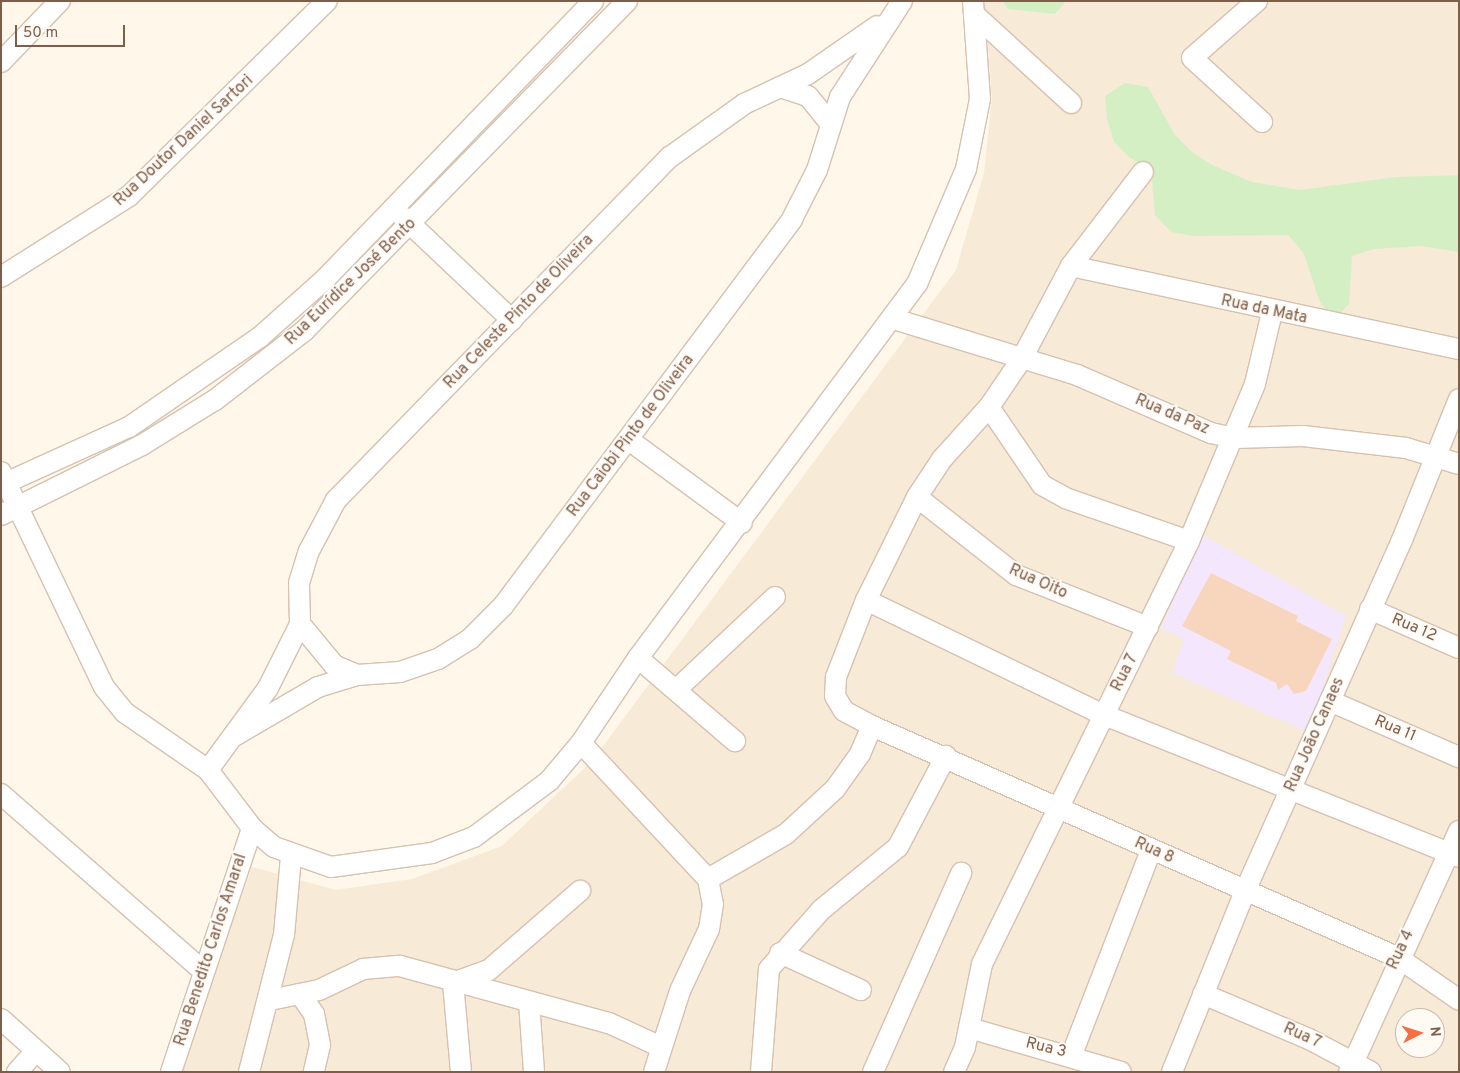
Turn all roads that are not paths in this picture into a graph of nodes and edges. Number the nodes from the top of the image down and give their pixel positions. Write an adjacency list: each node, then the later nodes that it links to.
1 (60, 1): 9 (street)
2 (327, 1): 18 (street, Rua Doutor Daniel Sartori)
3 (593, 1): 15 (street, Rua Eurídice José Bento)
4 (626, 1): 16 (street, Rua Eurídice José Bento)
5 (902, 1): 8 (street, Rua Caiobi Pinto de Oliveira)
6 (1257, 1): 13 (street)
7 (975, 9): 11 (street); 20 (street)
8 (886, 19): 10 (street, Rua Celeste Pinto de Oliveira); 12 (street, Rua Caiobi Pinto de Oliveira)
9 (1, 62)
10 (780, 87): 12 (street); 21 (street, Rua Celeste Pinto de Oliveira)
11 (1071, 103)
12 (830, 122): 27 (street, Rua Caiobi Pinto de Oliveira)
13 (1262, 122)
14 (1143, 172): 17 (street)
15 (394, 210): 16 (street); 30 (street, Rua Eurídice José Bento)
16 (412, 226): 21 (street); 32 (street, Rua Eurídice José Bento)
17 (1071, 266): 19 (street, Rua da Mata); 23 (street)
18 (1, 277)
19 (1272, 312): 22 (street, Rua da Mata); 26 (street, Rua 7)
20 (894, 319): 23 (street, Rua da Paz); 33 (street)
21 (512, 320): 38 (street, Rua Celeste Pinto de Oliveira)
22 (1459, 349)
23 (1021, 360): 25 (street); 26 (street, Rua da Paz)
24 (1459, 399): 28 (street, Rua João Canaes)
25 (989, 407): 31 (street); 34 (street)
26 (1234, 438): 28 (street, Rua da Paz); 34 (street, Rua 7)
27 (629, 440): 33 (street); 42 (street, Rua Caiobi Pinto de Oliveira)
28 (1438, 455): 29 (street, Rua da Paz); 37 (street, Rua João Canaes)
29 (1459, 464)
30 (3, 480): 32 (street)
31 (917, 497): 36 (street); 39 (street, Rua Oito)
32 (10, 513): 52 (street)
33 (742, 523): 41 (street)
34 (1189, 541): 39 (street, Rua 7)
35 (775, 597): 43 (street)
36 (866, 600): 45 (street); 46 (street, Rua 8)
37 (1370, 609): 40 (street, Rua 12); 44 (street, Rua João Canaes)
38 (300, 624): 42 (street); 47 (street, Rua Caiobi Pinto de Oliveira)
39 (1148, 627): 45 (street, Rua 7)
40 (1459, 648)
41 (638, 658): 43 (street); 49 (street)
42 (357, 675): 47 (street, Rua Caiobi Pinto de Oliveira)
43 (678, 688): 48 (street)
44 (1330, 701): 51 (street, Rua 11); 53 (street, Rua João Canaes)
45 (1104, 715): 53 (street); 55 (street, Rua 7)
46 (872, 726): 50 (street, Rua 8); 62 (street)
47 (234, 736): 52 (street, Rua Caiobi Pinto de Oliveira)
48 (735, 741)
49 (581, 743): 60 (street); 62 (street)
50 (946, 756): 55 (street, Rua 8); 65 (street)
51 (1459, 757)
52 (208, 770): 56 (street)
53 (1289, 791): 59 (street); 64 (street, Rua João Canaes)
54 (1, 794): 67 (street)
55 (1057, 809): 58 (street, Rua 8); 76 (street, Rua 7)
56 (252, 828): 60 (street); 67 (street, Rua Benedito Carlos Amaral)
57 (1459, 831): 59 (street, Rua 4)
58 (1151, 850): 64 (street, Rua 8); 79 (street)
59 (1454, 854): 66 (street, Rua 4)
60 (291, 857): 72 (street)
61 (961, 873): 90 (street)
62 (708, 880): 77 (street)
63 (580, 891): 68 (street)
64 (1244, 891): 66 (street, Rua 8); 71 (street, Rua João Canaes)
65 (780, 953): 69 (street); 89 (street)
66 (1397, 957): 73 (street, Rua 8); 80 (street, Rua 4)
67 (202, 970): 83 (street, Rua Benedito Carlos Amaral)
68 (453, 983): 70 (street); 74 (street); 86 (street)
69 (861, 990)
70 (300, 994): 72 (street); 85 (street)
71 (1204, 994): 80 (street, Rua 7); 93 (street, Rua João Canaes)
72 (270, 1000): 84 (street)
73 (1459, 1000)
74 (529, 1002): 77 (street); 87 (street)
75 (1, 1019): 78 (street)
76 (969, 1028): 79 (street, Rua 3); 91 (street, Rua 7)
77 (661, 1047): 88 (street)
78 (36, 1051): 81 (street); 82 (street)
79 (1072, 1054): 92 (street, Rua 3)
80 (1351, 1066): 94 (street, Rua 7)
81 (17, 1072)
82 (60, 1072)
83 (172, 1072)
84 (249, 1072)
85 (314, 1072)
86 (461, 1072)
87 (534, 1072)
88 (654, 1072)
89 (761, 1072)
90 (873, 1072)
91 (954, 1072)
92 (1122, 1072)
93 (1172, 1072)
94 (1371, 1072)

